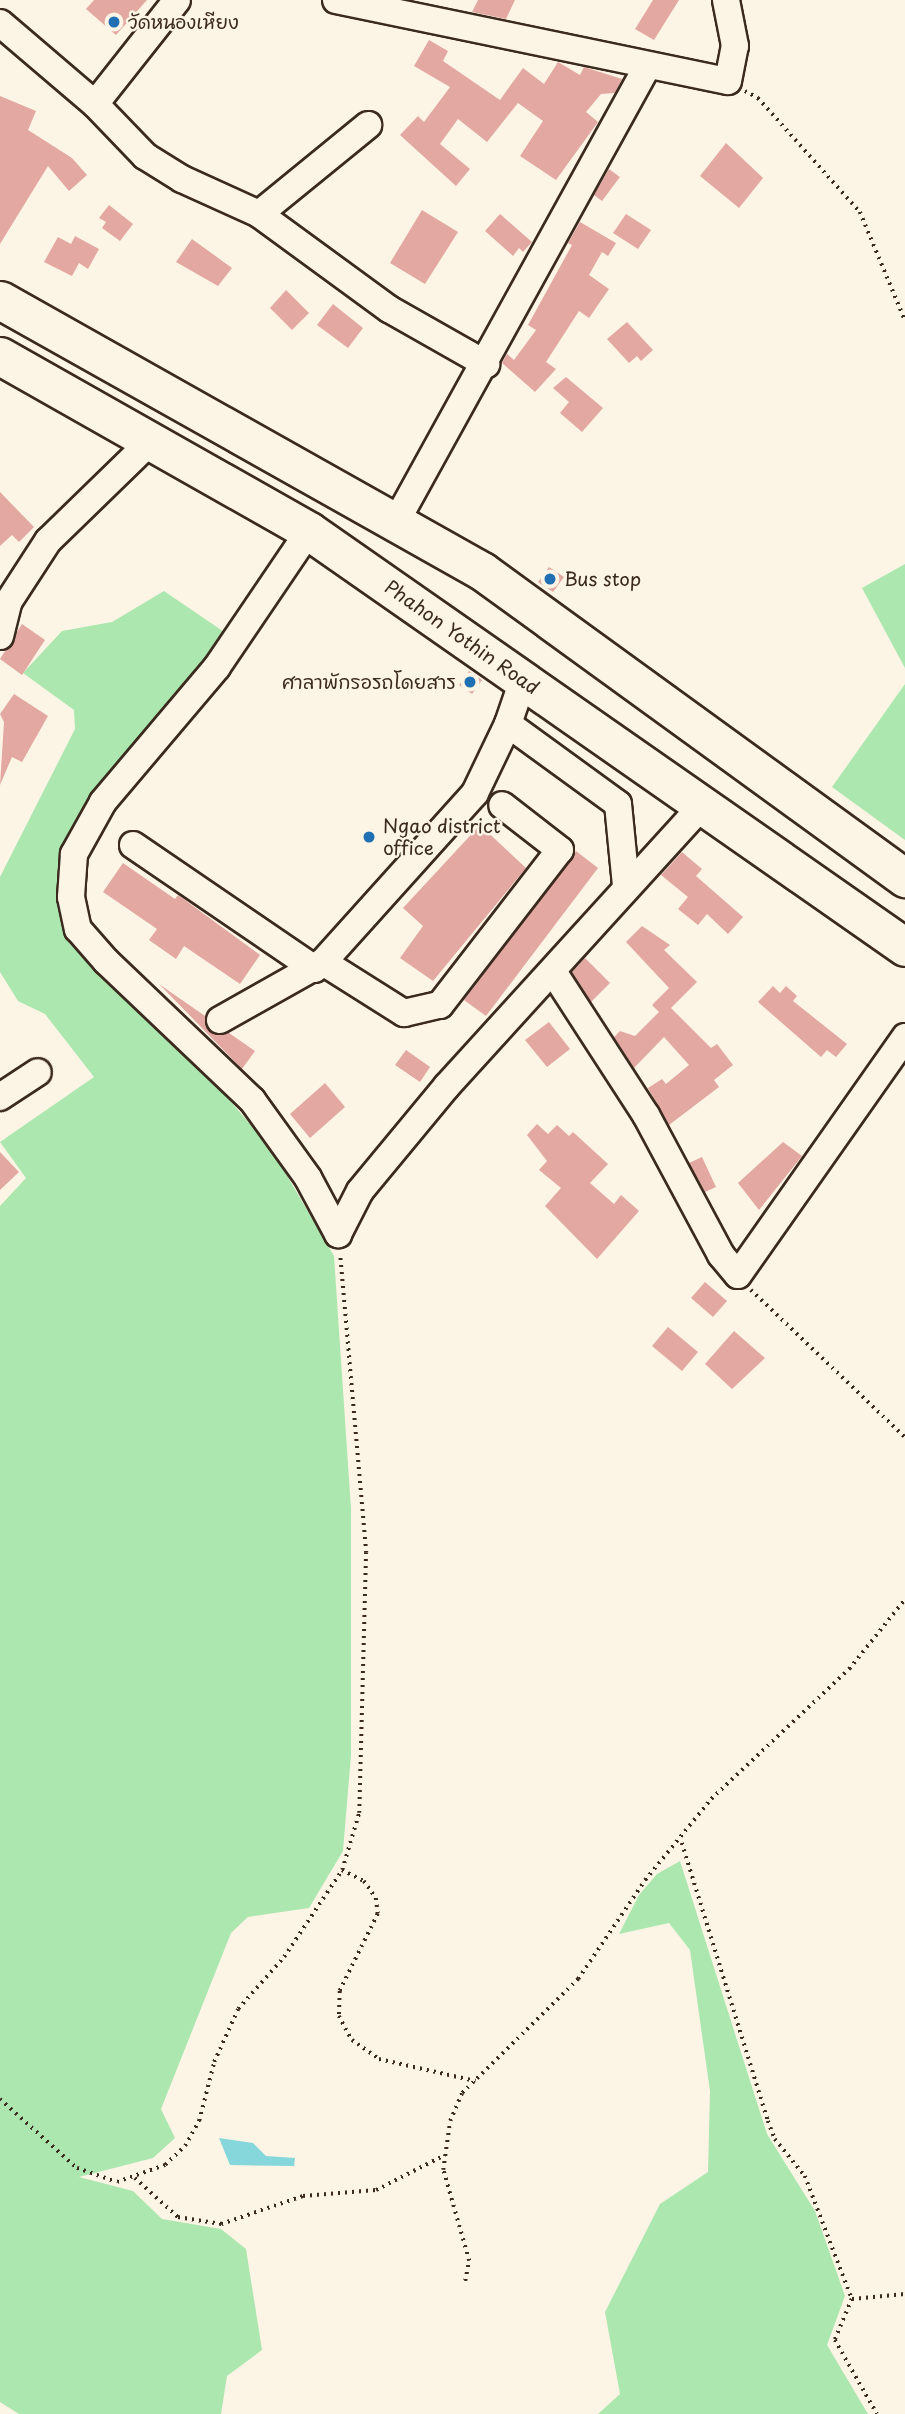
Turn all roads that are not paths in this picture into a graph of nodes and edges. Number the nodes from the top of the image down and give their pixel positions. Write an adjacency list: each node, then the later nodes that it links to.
1 (7, 0): 5 (street)
2 (177, 0): 8 (street)
3 (336, 0): 7 (street)
4 (726, 0): 7 (street)
5 (0, 7)
6 (0, 23): 8 (street)
7 (647, 67): 13 (street)
8 (95, 104): 10 (street)
9 (369, 125): 10 (street)
10 (259, 214): 13 (street)
11 (0, 300): 15 (highway)
12 (0, 356): 14 (highway, Phahon Yothin Road)
13 (486, 364): 15 (street)
14 (152, 440): 16 (highway, Phahon Yothin Road); 17 (street)
15 (397, 520): 23 (highway)
16 (309, 531): 18 (highway, Phahon Yothin Road); 27 (street)
17 (0, 636)
18 (523, 680): 19 (street); 21 (highway, Phahon Yothin Road)
19 (508, 724): 24 (street); 26 (street)
20 (502, 805): 26 (street)
21 (703, 805): 24 (street); 25 (highway, Phahon Yothin Road)
22 (134, 845): 26 (street)
23 (905, 878)
24 (626, 886): 27 (street)
25 (905, 947)
26 (319, 966): 28 (street)
27 (554, 973): 29 (street)
28 (220, 1020)
29 (905, 1037)
30 (37, 1072): 31 (street)
31 (0, 1097)

